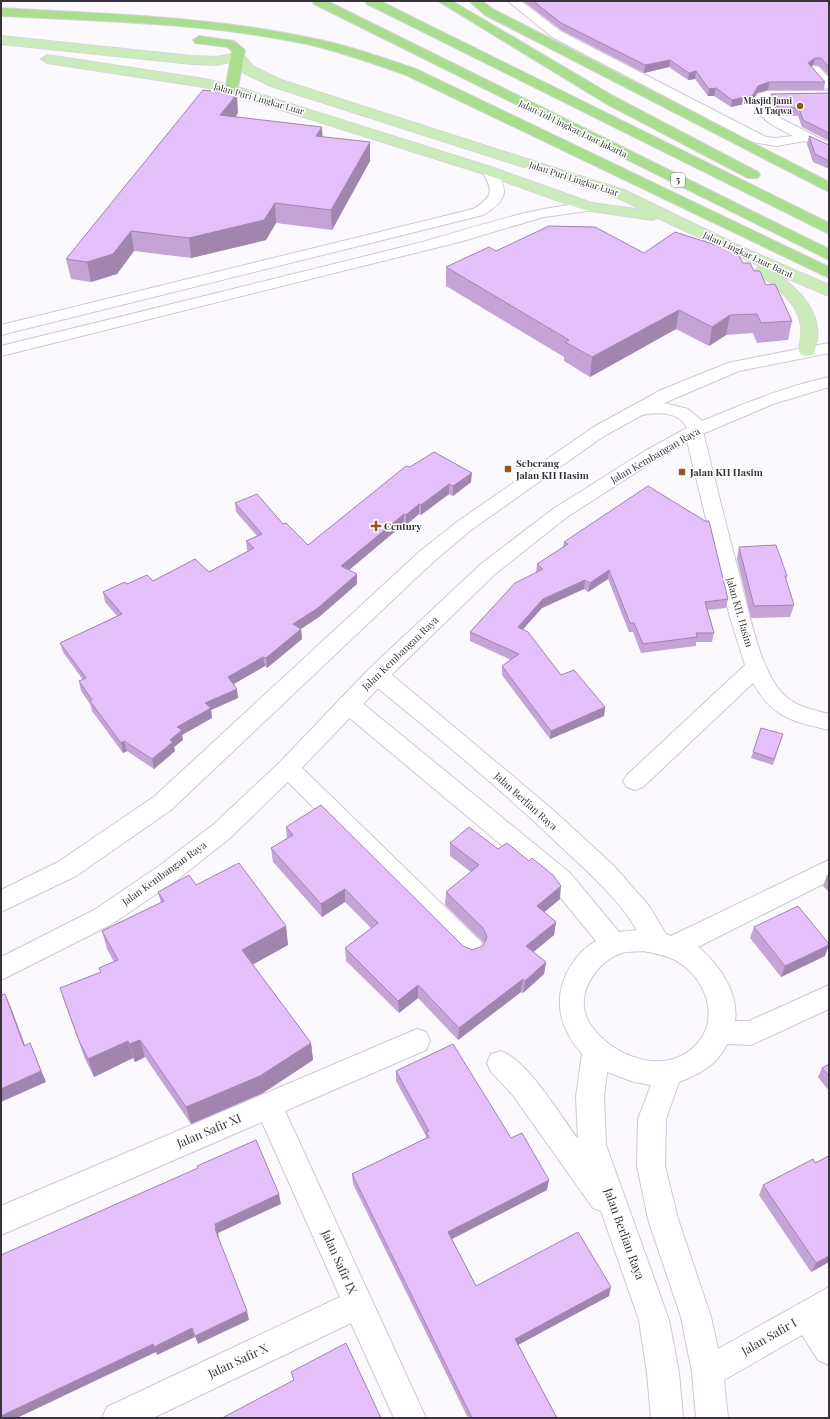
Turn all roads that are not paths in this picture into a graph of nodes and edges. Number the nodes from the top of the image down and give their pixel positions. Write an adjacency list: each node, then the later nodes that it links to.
1 (318, 1): 28 (highway, Jalan Tol Lingkar Luar Jakarta / 5)
2 (371, 1): 26 (highway, 5)
3 (444, 1): 22 (highway)
4 (474, 1): 23 (highway)
5 (514, 1): 19 (street)
6 (1, 12): 29 (highway)
7 (1, 23): 8 (highway)
8 (48, 27)
9 (1, 40): 13 (main road)
10 (190, 40): 12 (highway)
11 (1, 52): 15 (main road, Jalan Puri Lingkar Luar)
12 (238, 57): 13 (main road); 17 (highway); 25 (main road, Jalan Puri Lingkar Luar)
13 (179, 58): 15 (main road)
14 (829, 69): 16 (street)
15 (158, 76): 17 (main road, Jalan Puri Lingkar Luar)
16 (829, 84)
17 (232, 90): 21 (main road, Jalan Puri Lingkar Luar)
18 (829, 96): 19 (street)
19 (805, 136): 20 (street)
20 (829, 148)
21 (489, 171): 24 (main road, Jalan Puri Lingkar Luar); 31 (street)
22 (762, 179)
23 (829, 188)
24 (590, 207): 25 (main road, Jalan Puri Lingkar Luar); 33 (street)
25 (667, 218): 27 (main road, Jalan Lingkar Luar Barat)
26 (829, 229)
27 (737, 250): 30 (main road, Jalan Lingkar Luar Barat); 34 (main road)
28 (829, 255)
29 (829, 272)
30 (829, 291)
31 (1, 330)
32 (829, 348): 34 (street)
33 (1, 351)
34 (807, 351): 36 (street)
35 (829, 382): 37 (street, Jalan Kembangan Raya)
36 (632, 412): 37 (street); 45 (street)
37 (695, 431): 38 (street, Jalan KH. Hasim); 39 (street, Jalan Kembangan Raya)
38 (757, 667): 41 (street, Jalan KH. Hasim); 43 (street)
39 (377, 675): 40 (street, Jalan Kembangan Raya); 47 (street, Jalan Berlian Raya)
40 (348, 704): 42 (street, Jalan Kembangan Raya); 46 (street)
41 (829, 722)
42 (288, 768): 48 (street); 49 (street, Jalan Kembangan Raya)
43 (635, 781)
44 (829, 870): 47 (street)
45 (1, 902)
46 (614, 944): 47 (street); 53 (street)
47 (666, 945): 51 (street)
48 (472, 950)
49 (1, 969)
50 (829, 996): 51 (street)
51 (720, 1032): 55 (street)
52 (417, 1041): 56 (street, Jalan Safir XI)
53 (596, 1051): 55 (street); 57 (street, Jalan Berlian Raya)
54 (501, 1063): 57 (street)
55 (669, 1072): 62 (street)
56 (268, 1105): 58 (street, Jalan Safir XI); 59 (street, Jalan Safir IX)
57 (617, 1218): 66 (street, Jalan Berlian Raya)
58 (1, 1221)
59 (358, 1304): 63 (street, Jalan Safir X); 65 (street, Jalan Safir IX)
60 (818, 1309): 61 (street); 62 (street, Jalan Safir I)
61 (829, 1349)
62 (708, 1372): 67 (street)
63 (152, 1410): 64 (street, Jalan Safir X)
64 (118, 1418)
65 (410, 1418)
66 (667, 1418)
67 (712, 1418)

